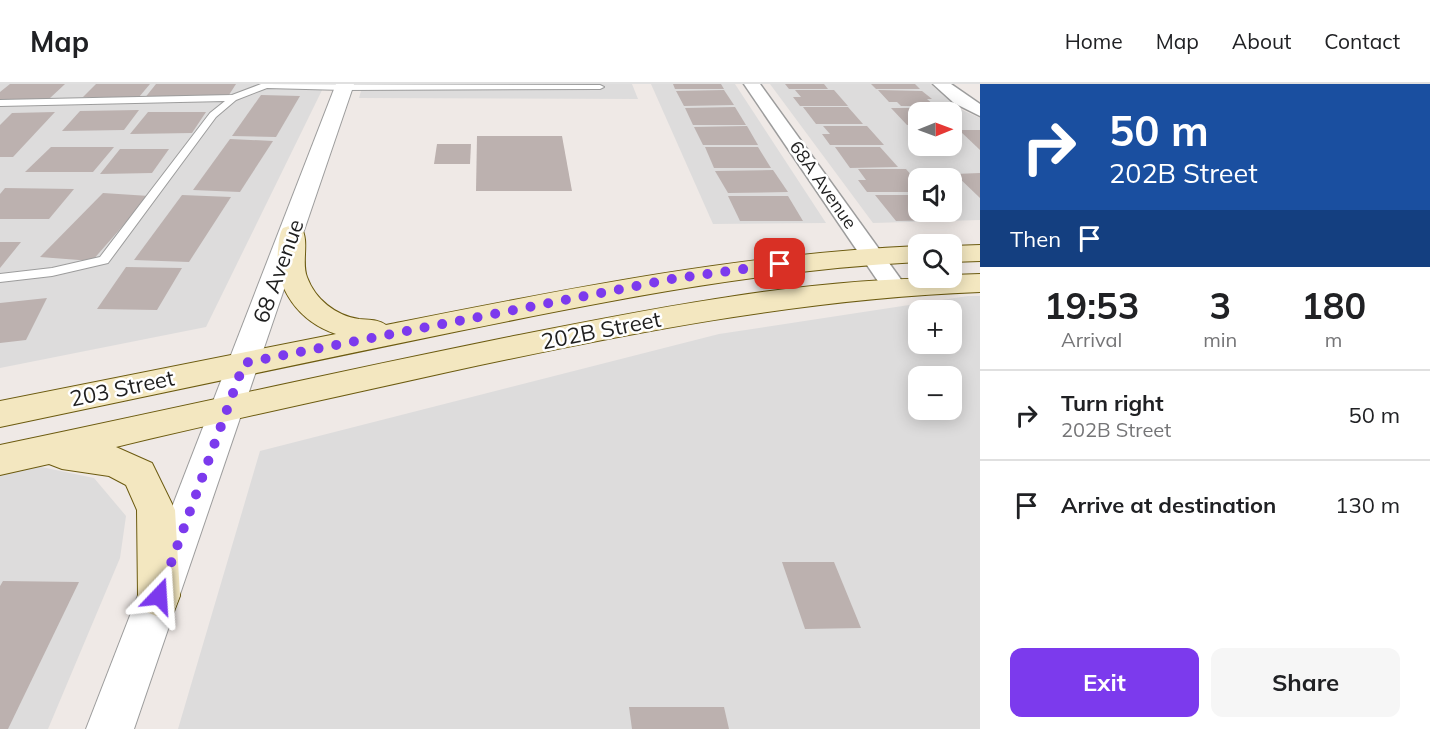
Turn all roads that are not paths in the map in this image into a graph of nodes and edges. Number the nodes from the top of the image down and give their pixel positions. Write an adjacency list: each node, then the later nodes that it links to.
1 (752, 84): 13 (street, 68A Avenue)
2 (941, 84): 8 (street)
3 (344, 86): 4 (lane); 6 (lane); 9 (street, 68 Avenue)
4 (574, 86): 5 (lane)
5 (600, 87)
6 (234, 98): 7 (lane); 14 (lane)
7 (0, 103)
8 (980, 111)
9 (292, 232): 17 (main road); 18 (street, 68 Avenue)
10 (980, 253): 12 (main road)
11 (908, 254): 13 (main road, 202B Street)
12 (962, 254)
13 (872, 256): 16 (street, 68A Avenue); 17 (main road, 202B Street)
14 (0, 278)
15 (980, 283): 16 (main road, 202B Street)
16 (894, 286): 19 (main road, 202B Street)
17 (433, 326): 18 (main road, 202B Street)
18 (244, 363): 19 (street, 68 Avenue); 20 (main road, 203 Street)
19 (228, 408): 21 (main road, 203 Street); 23 (street, 68 Avenue)
20 (0, 414)
21 (36, 453): 22 (main road, 203 Street); 23 (main road)
22 (0, 460)
23 (159, 596): 24 (street, 68 Avenue)
24 (110, 729)

